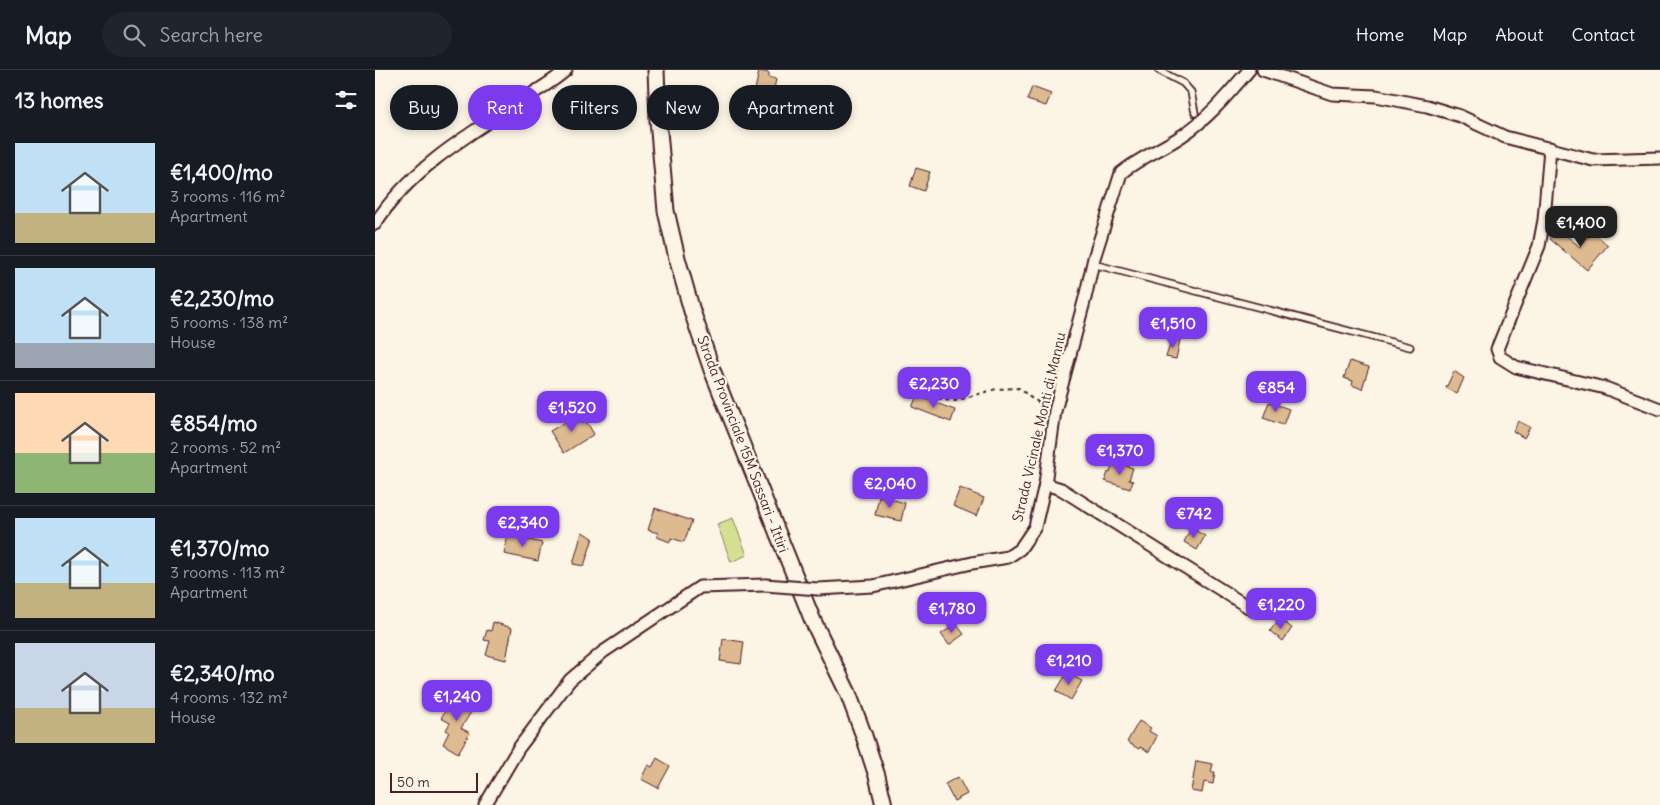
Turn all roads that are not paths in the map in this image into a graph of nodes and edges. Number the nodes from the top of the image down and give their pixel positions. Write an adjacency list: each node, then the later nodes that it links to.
1 (566, 70): 9 (street)
2 (656, 70): 16 (main road, Strada Provinciale 15M Sassari - Ittiri)
3 (1158, 70): 6 (lane)
4 (1249, 70): 10 (street, Strada Vicinale Monti di Mannu)
5 (1263, 70): 7 (street)
6 (1195, 113)
7 (1550, 148): 8 (street); 12 (street)
8 (1660, 158)
9 (375, 224)
10 (1092, 264): 11 (lane); 13 (street, Strada Vicinale Monti di Mannu)
11 (1410, 347)
12 (1660, 409)
13 (1045, 484): 14 (street); 15 (street, Strada Vicinale Monti di Mannu, bridge)
14 (1253, 610)
15 (485, 805)
16 (884, 805)

